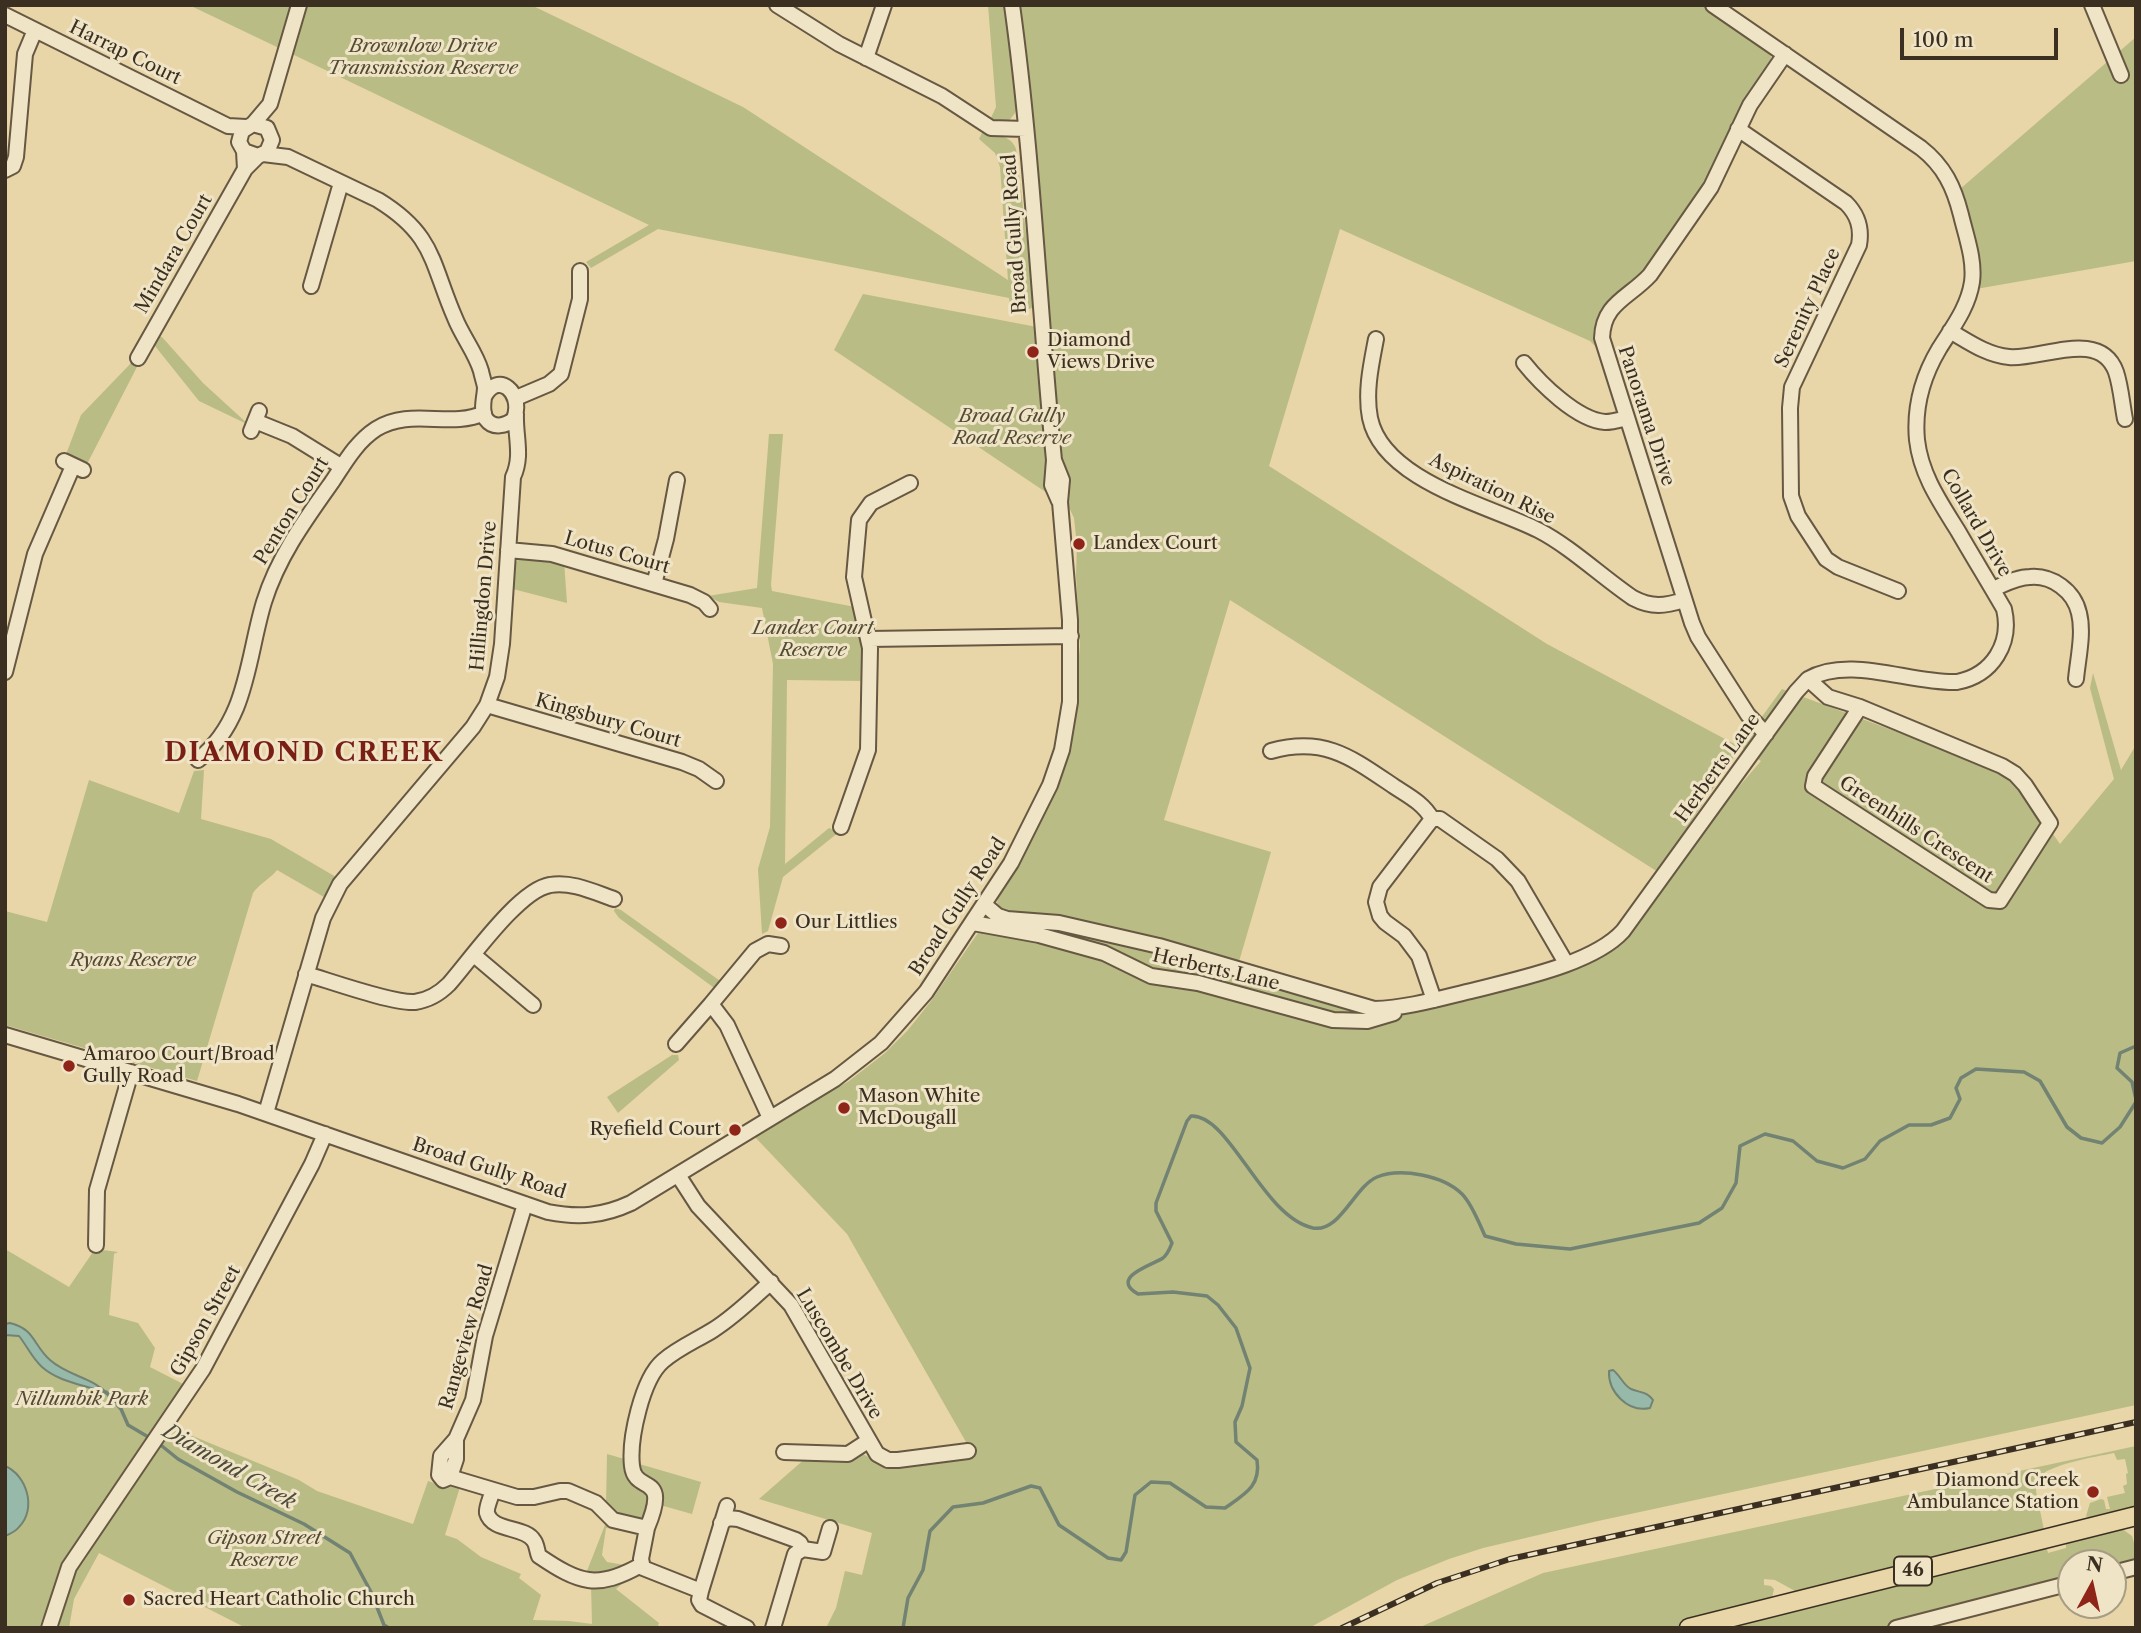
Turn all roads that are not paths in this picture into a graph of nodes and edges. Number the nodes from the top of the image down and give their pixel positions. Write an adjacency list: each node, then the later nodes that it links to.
1 (299, 5): 12 (street)
2 (777, 5): 10 (street)
3 (884, 5): 10 (street)
4 (1012, 5): 15 (street, Broad Gully Road)
5 (1713, 5): 9 (street, Collard Drive)
6 (2092, 5): 11 (street)
7 (5, 15): 8 (street, Harrap Court)
8 (35, 30): 13 (street, Harrap Court); 20 (street)
9 (1785, 54): 16 (street, Panorama Drive); 24 (street, Collard Drive)
10 (866, 58): 15 (street)
11 (2121, 75)
12 (270, 104): 14 (street); 17 (street)
13 (228, 125): 14 (street, Harrap Court); 18 (street, Harrap Court)
14 (250, 125): 17 (street); 18 (street)
15 (1026, 129): 49 (street, Broad Gully Road)
16 (1738, 129): 34 (street, Panorama Drive); 46 (street, Serenity Place)
17 (271, 136): 18 (street); 19 (street)
18 (251, 151): 19 (street); 26 (street, Mindara Court)
19 (288, 157): 21 (street)
20 (10, 172)
21 (341, 183): 23 (street); 28 (street)
22 (580, 271): 31 (street)
23 (312, 286)
24 (1950, 331): 35 (street); 45 (street, Collard Drive)
25 (1376, 339): 47 (street, Aspiration Rise)
26 (138, 358)
27 (1524, 363): 34 (street)
28 (481, 369): 29 (street); 30 (street)
29 (502, 386): 30 (street); 31 (street)
30 (484, 397): 32 (street)
31 (516, 398): 33 (street)
32 (484, 413): 37 (street); 39 (street, Penton Court)
33 (516, 414): 37 (street); 40 (street, Hillingdon Drive)
34 (1627, 418): 47 (street, Panorama Drive)
35 (2125, 419)
36 (255, 421): 39 (street)
37 (498, 426): 40 (street, Hillingdon Drive)
38 (74, 466): 51 (street)
39 (342, 467): 58 (street, Penton Court)
40 (513, 477): 43 (street, Hillingdon Drive)
41 (677, 480): 44 (street)
42 (910, 483): 50 (street)
43 (508, 550): 44 (street, Lotus Court); 54 (street, Hillingdon Drive)
44 (654, 584): 48 (street, Lotus Court)
45 (1993, 589): 52 (street); 53 (street, Collard Drive)
46 (1898, 591)
47 (1684, 600): 56 (street, Panorama Drive)
48 (710, 609)
49 (1070, 636): 50 (street); 63 (street, Broad Gully Road)
50 (869, 639): 61 (street)
51 (5, 672)
52 (2076, 679)
53 (1808, 680): 55 (street); 56 (street, Herberts Lane)
54 (487, 705): 59 (street, Kingsbury Court); 70 (street, Hillingdon Drive)
55 (1860, 707): 55 (street, Greenhills Crescent)
56 (1766, 734): 69 (street, Herberts Lane)
57 (1271, 751): 60 (street)
58 (198, 760)
59 (716, 781)
60 (1432, 819): 69 (street); 71 (street)
61 (841, 827)
62 (614, 899): 68 (street)
63 (985, 905): 64 (street, Broad Gully Road); 65 (street, Herberts Lane)
64 (973, 923): 66 (street, Herberts Lane); 81 (street, Broad Gully Road)
65 (1059, 923): 66 (street); 73 (street, Herberts Lane)
66 (1054, 939): 76 (street, Herberts Lane)
67 (781, 946): 72 (street)
68 (474, 955): 70 (street); 74 (street)
69 (1566, 964): 71 (street, Herberts Lane)
70 (306, 974): 80 (street, Hillingdon Drive)
71 (1434, 1000): 75 (street, Herberts Lane)
72 (711, 1004): 78 (street); 81 (street)
73 (1355, 1004): 75 (street, Herberts Lane); 76 (street)
74 (533, 1005)
75 (1411, 1005): 76 (street, Herberts Lane)
76 (1351, 1022)
77 (5, 1035): 79 (street, Broad Gully Road)
78 (676, 1044)
79 (131, 1072): 80 (street, Broad Gully Road); 85 (street)
80 (266, 1113): 82 (street, Broad Gully Road)
81 (770, 1118): 83 (street, Broad Gully Road)
82 (325, 1134): 84 (street, Broad Gully Road); 100 (street, Gipson Street)
83 (678, 1175): 84 (street, Broad Gully Road); 86 (street, Luscombe Drive)
84 (525, 1204): 90 (street, Rangeview Road)
85 (96, 1245)
86 (771, 1282): 87 (street, Luscombe Drive); 94 (street)
87 (868, 1441): 88 (street, Luscombe Drive); 89 (street)
88 (968, 1451)
89 (784, 1452)
90 (492, 1492): 94 (street); 97 (street)
91 (727, 1506): 93 (street)
92 (2135, 1519): 103 (main road, 46)
93 (722, 1523): 96 (street); 99 (street)
94 (647, 1528): 97 (street)
95 (830, 1528): 96 (street)
96 (803, 1549): 102 (street)
97 (641, 1566): 99 (street)
98 (2057, 1587): 104 (street)
99 (701, 1591): 101 (street)
100 (49, 1628)
101 (747, 1628)
102 (773, 1628)
103 (1689, 1628)
104 (1896, 1628)

